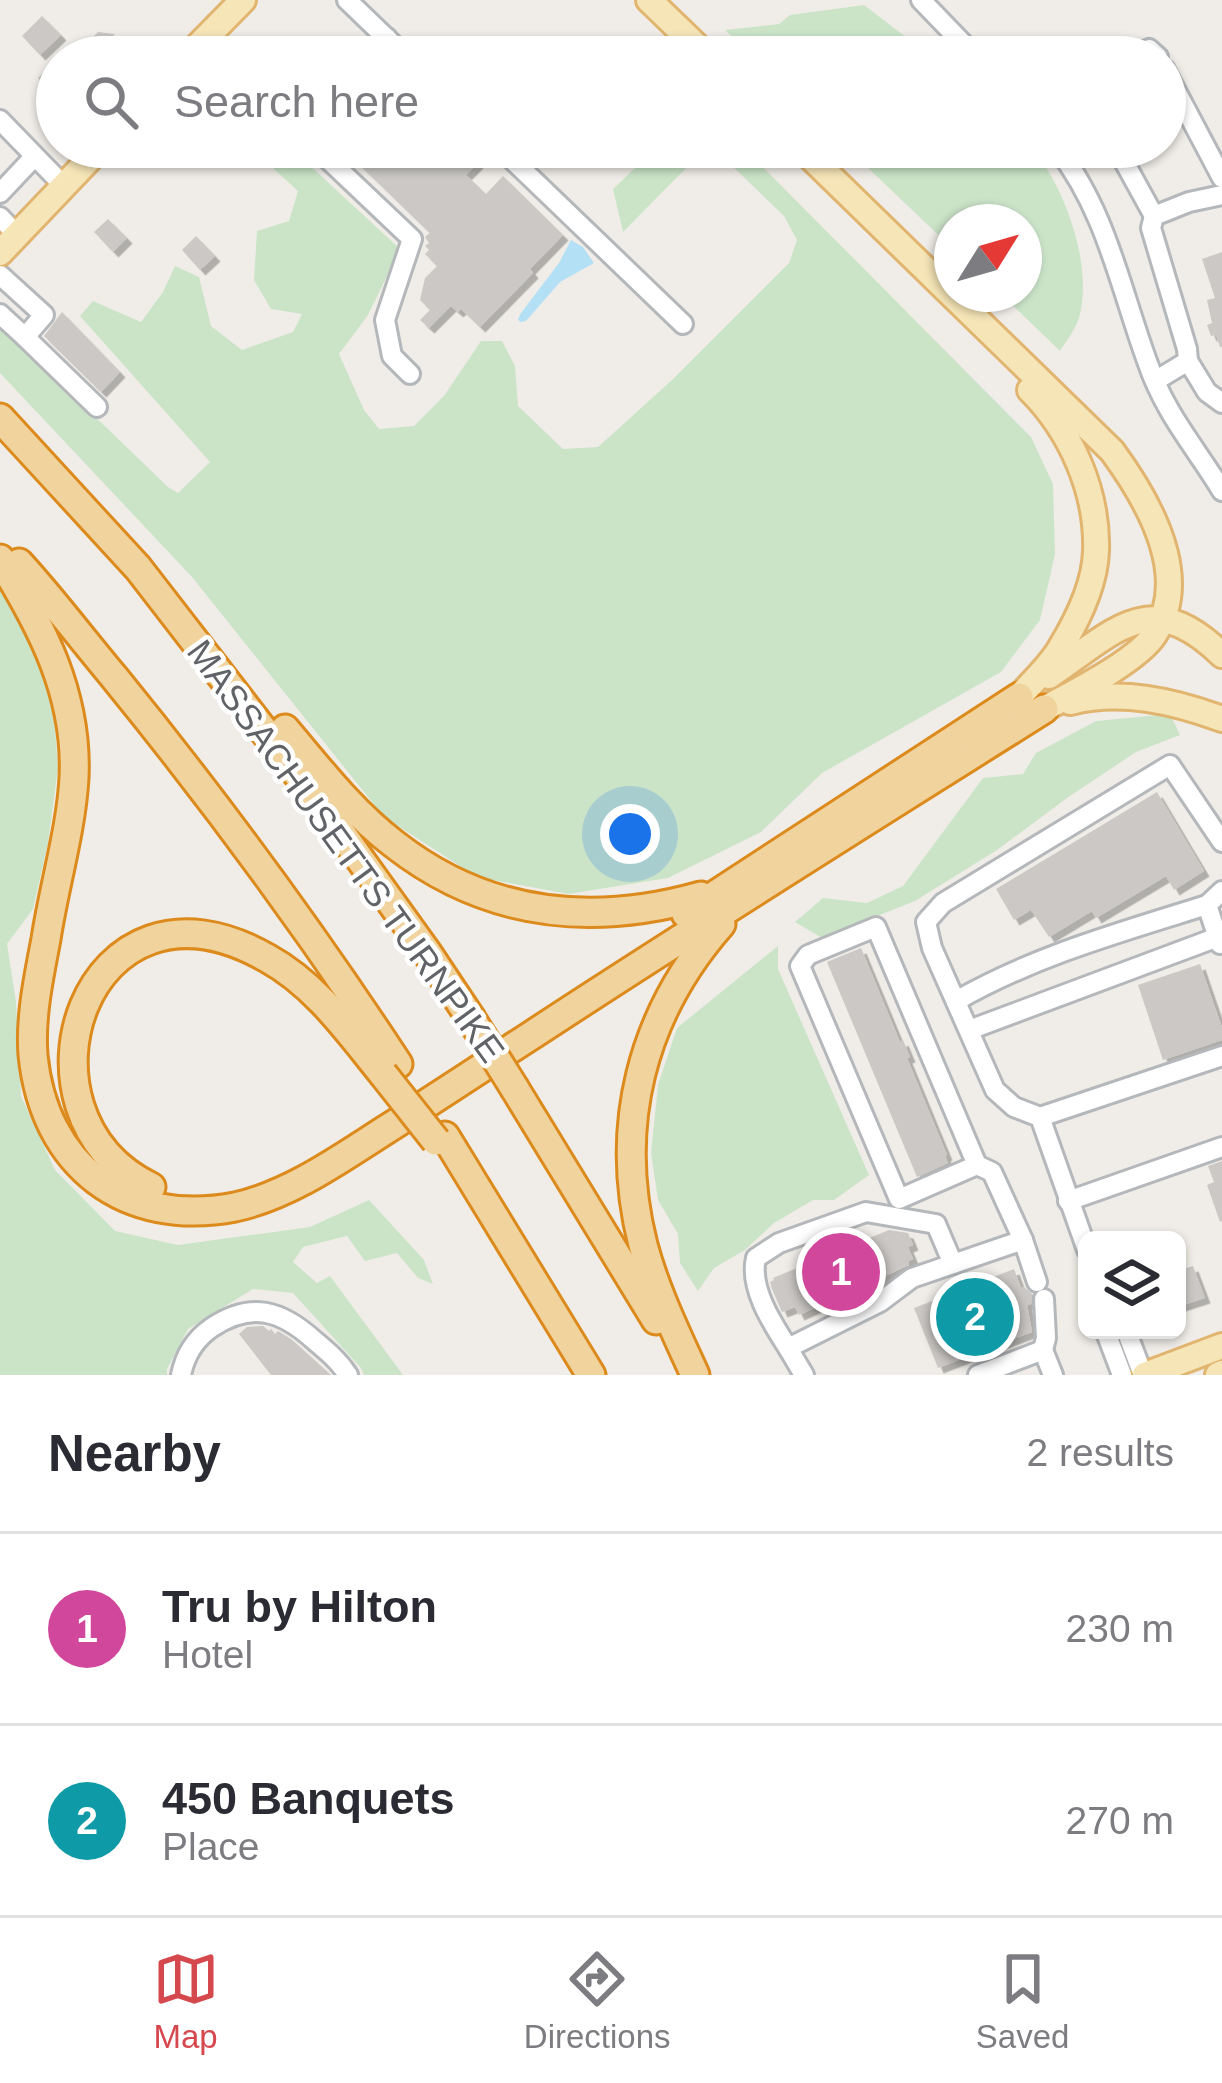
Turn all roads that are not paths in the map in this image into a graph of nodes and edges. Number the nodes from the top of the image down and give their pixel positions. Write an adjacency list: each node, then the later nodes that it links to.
1 (243, 0): 6 (main road)
2 (347, 0): 7 (lane)
3 (627, 0): 8 (main road)
4 (649, 0): 9 (main road)
5 (921, 0): 10 (lane)
6 (215, 36)
7 (385, 36)
8 (664, 36)
9 (686, 36)
10 (956, 36)
11 (1186, 110): 22 (lane)
12 (0, 120): 13 (lane)
13 (34, 157): 24 (lane)
14 (45, 168): 23 (lane)
15 (81, 168): 23 (main road)
16 (337, 168): 33 (lane)
17 (521, 168): 30 (lane)
18 (800, 168): 44 (main road)
19 (821, 168): 42 (main road)
20 (1071, 168): 34 (lane)
21 (1128, 168): 26 (lane)
22 (1222, 178)
23 (64, 186): 27 (main road)
24 (0, 193)
25 (1222, 195): 26 (lane)
26 (1154, 216): 32 (lane)
27 (6, 235)
28 (0, 274): 31 (lane)
29 (0, 314): 31 (lane)
30 (683, 324)
31 (25, 337): 36 (lane)
32 (1188, 361): 34 (lane); 35 (lane)
33 (410, 374)
34 (1155, 381): 38 (lane)
35 (1222, 403)
36 (98, 407)
37 (0, 418): 41 (highway, MASSACHUSETTS TURNPIKE)
38 (1220, 482)
39 (0, 542): 53 (highway)
40 (0, 559): 47 (highway)
41 (138, 568): 47 (highway); 69 (highway, MASSACHUSETTS TURNPIKE, bridge)
42 (1162, 618): 43 (main road); 44 (main road)
43 (1222, 656)
44 (1032, 703): 45 (main road); 47 (highway)
45 (1222, 719)
46 (1222, 842): 50 (lane)
47 (731, 896): 53 (highway); 69 (highway)
48 (1215, 898): 49 (lane); 50 (lane)
49 (1220, 943): 51 (lane)
50 (956, 1001): 51 (lane)
51 (968, 1030): 54 (lane)
52 (1222, 1056): 54 (lane)
53 (391, 1069): 68 (highway, bridge)
54 (1040, 1117): 57 (lane)
55 (1222, 1147): 57 (lane)
56 (977, 1165): 56 (lane); 59 (lane)
57 (1068, 1202): 58 (lane)
58 (1079, 1231)
59 (1023, 1240): 60 (lane); 65 (lane)
60 (953, 1264): 64 (lane); 64 (lane)
61 (1108, 1339): 73 (lane)
62 (1130, 1339): 74 (lane)
63 (1222, 1346): 74 (main road)
64 (788, 1348): 70 (lane)
65 (1043, 1350): 71 (lane); 72 (lane)
66 (181, 1375): 67 (lane)
67 (348, 1375)
68 (591, 1375)
69 (693, 1375)
70 (804, 1375)
71 (978, 1375)
72 (1053, 1375)
73 (1122, 1375)
74 (1144, 1375)

